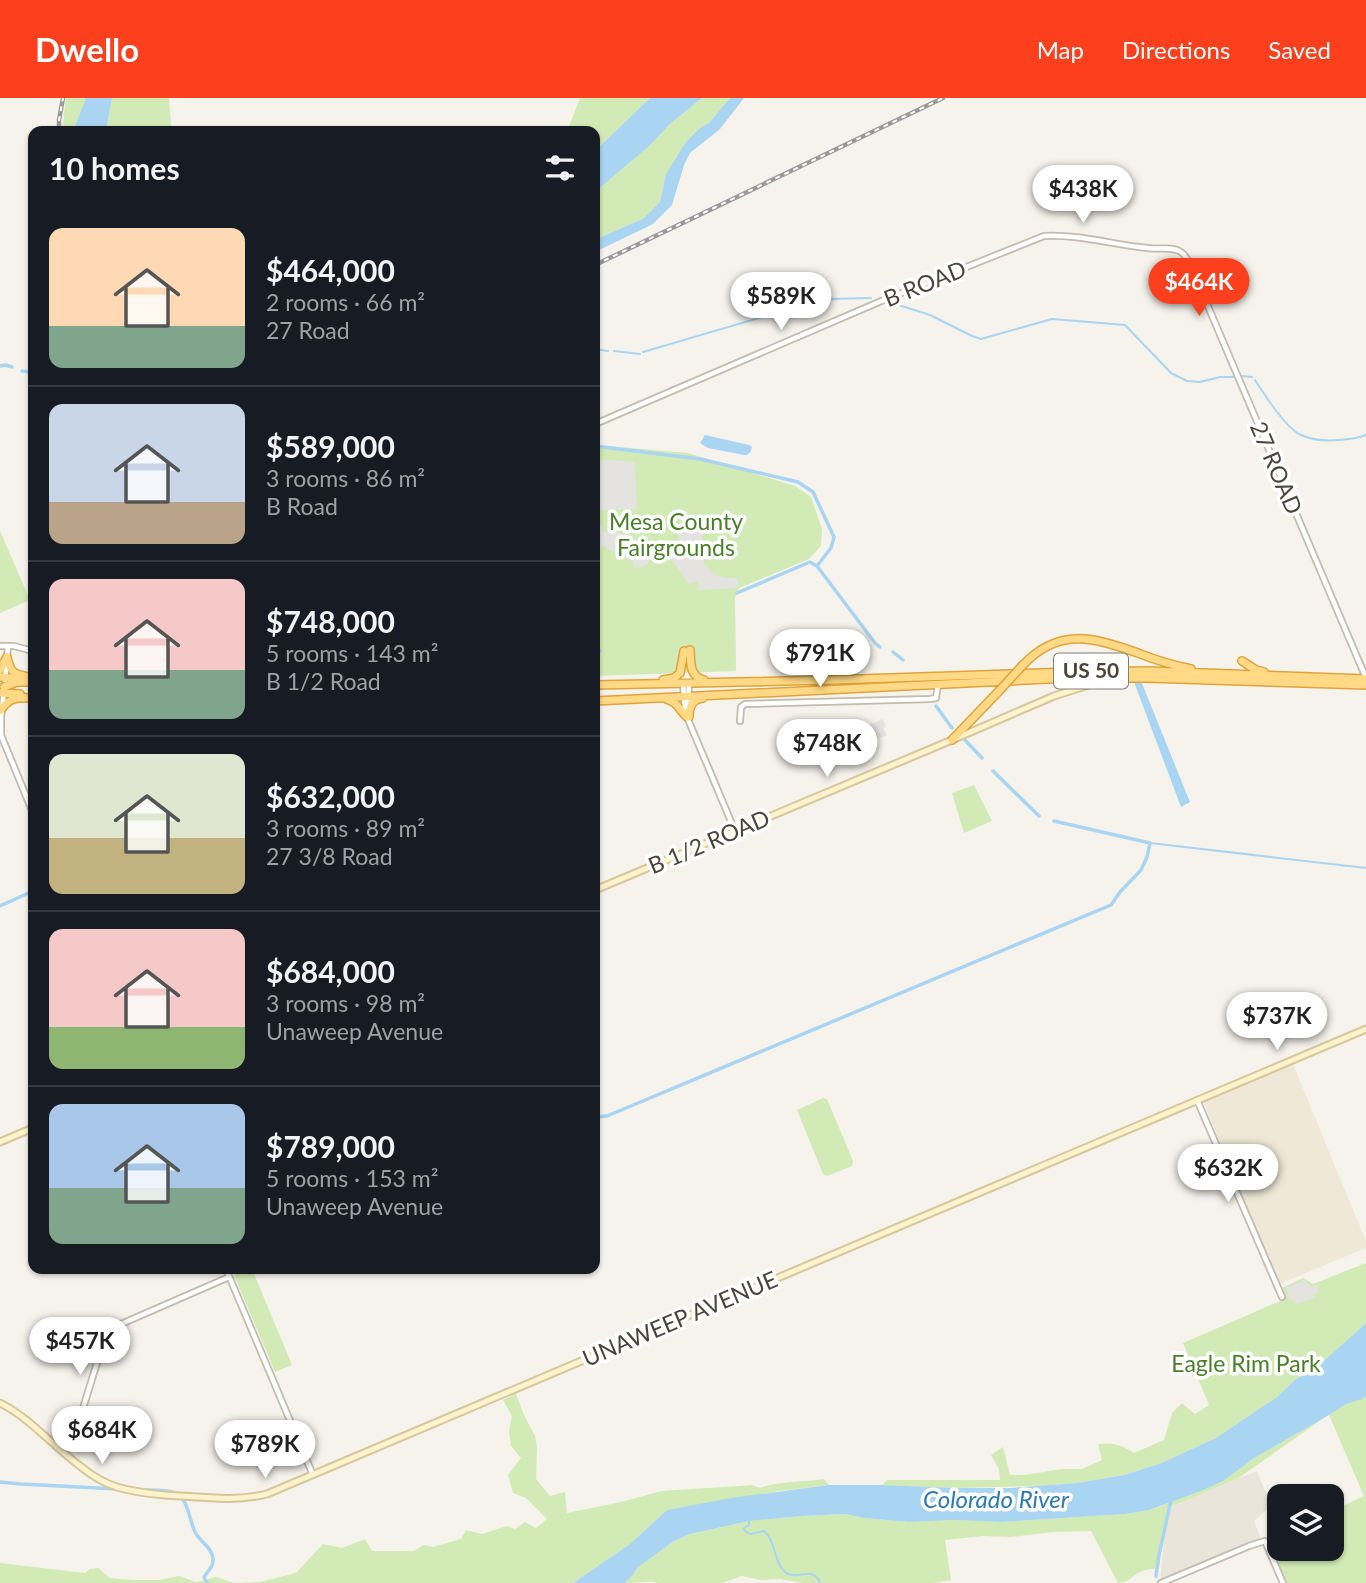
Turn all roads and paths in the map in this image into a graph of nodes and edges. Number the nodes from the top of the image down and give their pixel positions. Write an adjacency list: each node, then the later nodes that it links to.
1 (1186, 257): 2 (street, B ROAD); 14 (street, 27 ROAD)
2 (600, 422)
3 (0, 646): 4 (street)
4 (8, 646): 5 (street); 6 (street)
5 (28, 650)
6 (7, 657): 8 (highway); 13 (highway); 20 (street)
7 (1242, 661): 10 (highway)
8 (0, 670)
9 (1197, 673): 12 (highway, US 50); 15 (highway, US 50); 34 (highway, bridge)
10 (1296, 676): 12 (highway, US 50); 14 (highway, US 50)
11 (1148, 678): 12 (highway, US 50); 15 (highway, US 50); 18 (highway)
12 (1246, 678): 23 (highway, US 50)
13 (28, 679)
14 (1366, 679)
15 (937, 680): 17 (highway, US 50); 24 (highway, US 50); 32 (street)
16 (28, 681): 20 (highway)
17 (771, 682): 19 (highway, US 50); 22 (highway)
18 (1095, 683): 34 (main road, B 1/2 ROAD)
19 (685, 684): 22 (highway, US 50); 26 (street); 27 (highway)
20 (3, 685): 25 (highway); 30 (street)
21 (600, 685): 22 (highway, US 50)
22 (608, 685)
23 (1366, 685)
24 (762, 692): 26 (highway, US 50); 31 (highway)
25 (28, 695)
26 (686, 696): 27 (highway, US 50); 31 (street)
27 (662, 697): 29 (highway, US 50); 31 (highway)
28 (28, 698): 30 (highway)
29 (600, 701)
30 (1, 712): 33 (street)
31 (689, 718): 36 (street)
32 (740, 721)
33 (1, 738): 35 (street)
34 (952, 740): 36 (main road, B 1/2 ROAD)
35 (28, 801)
36 (735, 831): 37 (main road, B 1/2 ROAD)
37 (600, 888)
38 (1366, 1029): 39 (main road, UNAWEEP AVENUE)
39 (1198, 1100): 44 (street); 47 (main road, UNAWEEP AVENUE)
40 (28, 1130): 41 (main road)
41 (0, 1142)
42 (228, 1274): 43 (street)
43 (229, 1277): 46 (street); 47 (street)
44 (1282, 1297)
45 (0, 1403): 46 (main road, UNAWEEP AVENUE)
46 (61, 1450): 47 (main road, UNAWEEP AVENUE)
47 (313, 1475)
48 (1161, 1583): 49 (street)
49 (1283, 1583)

